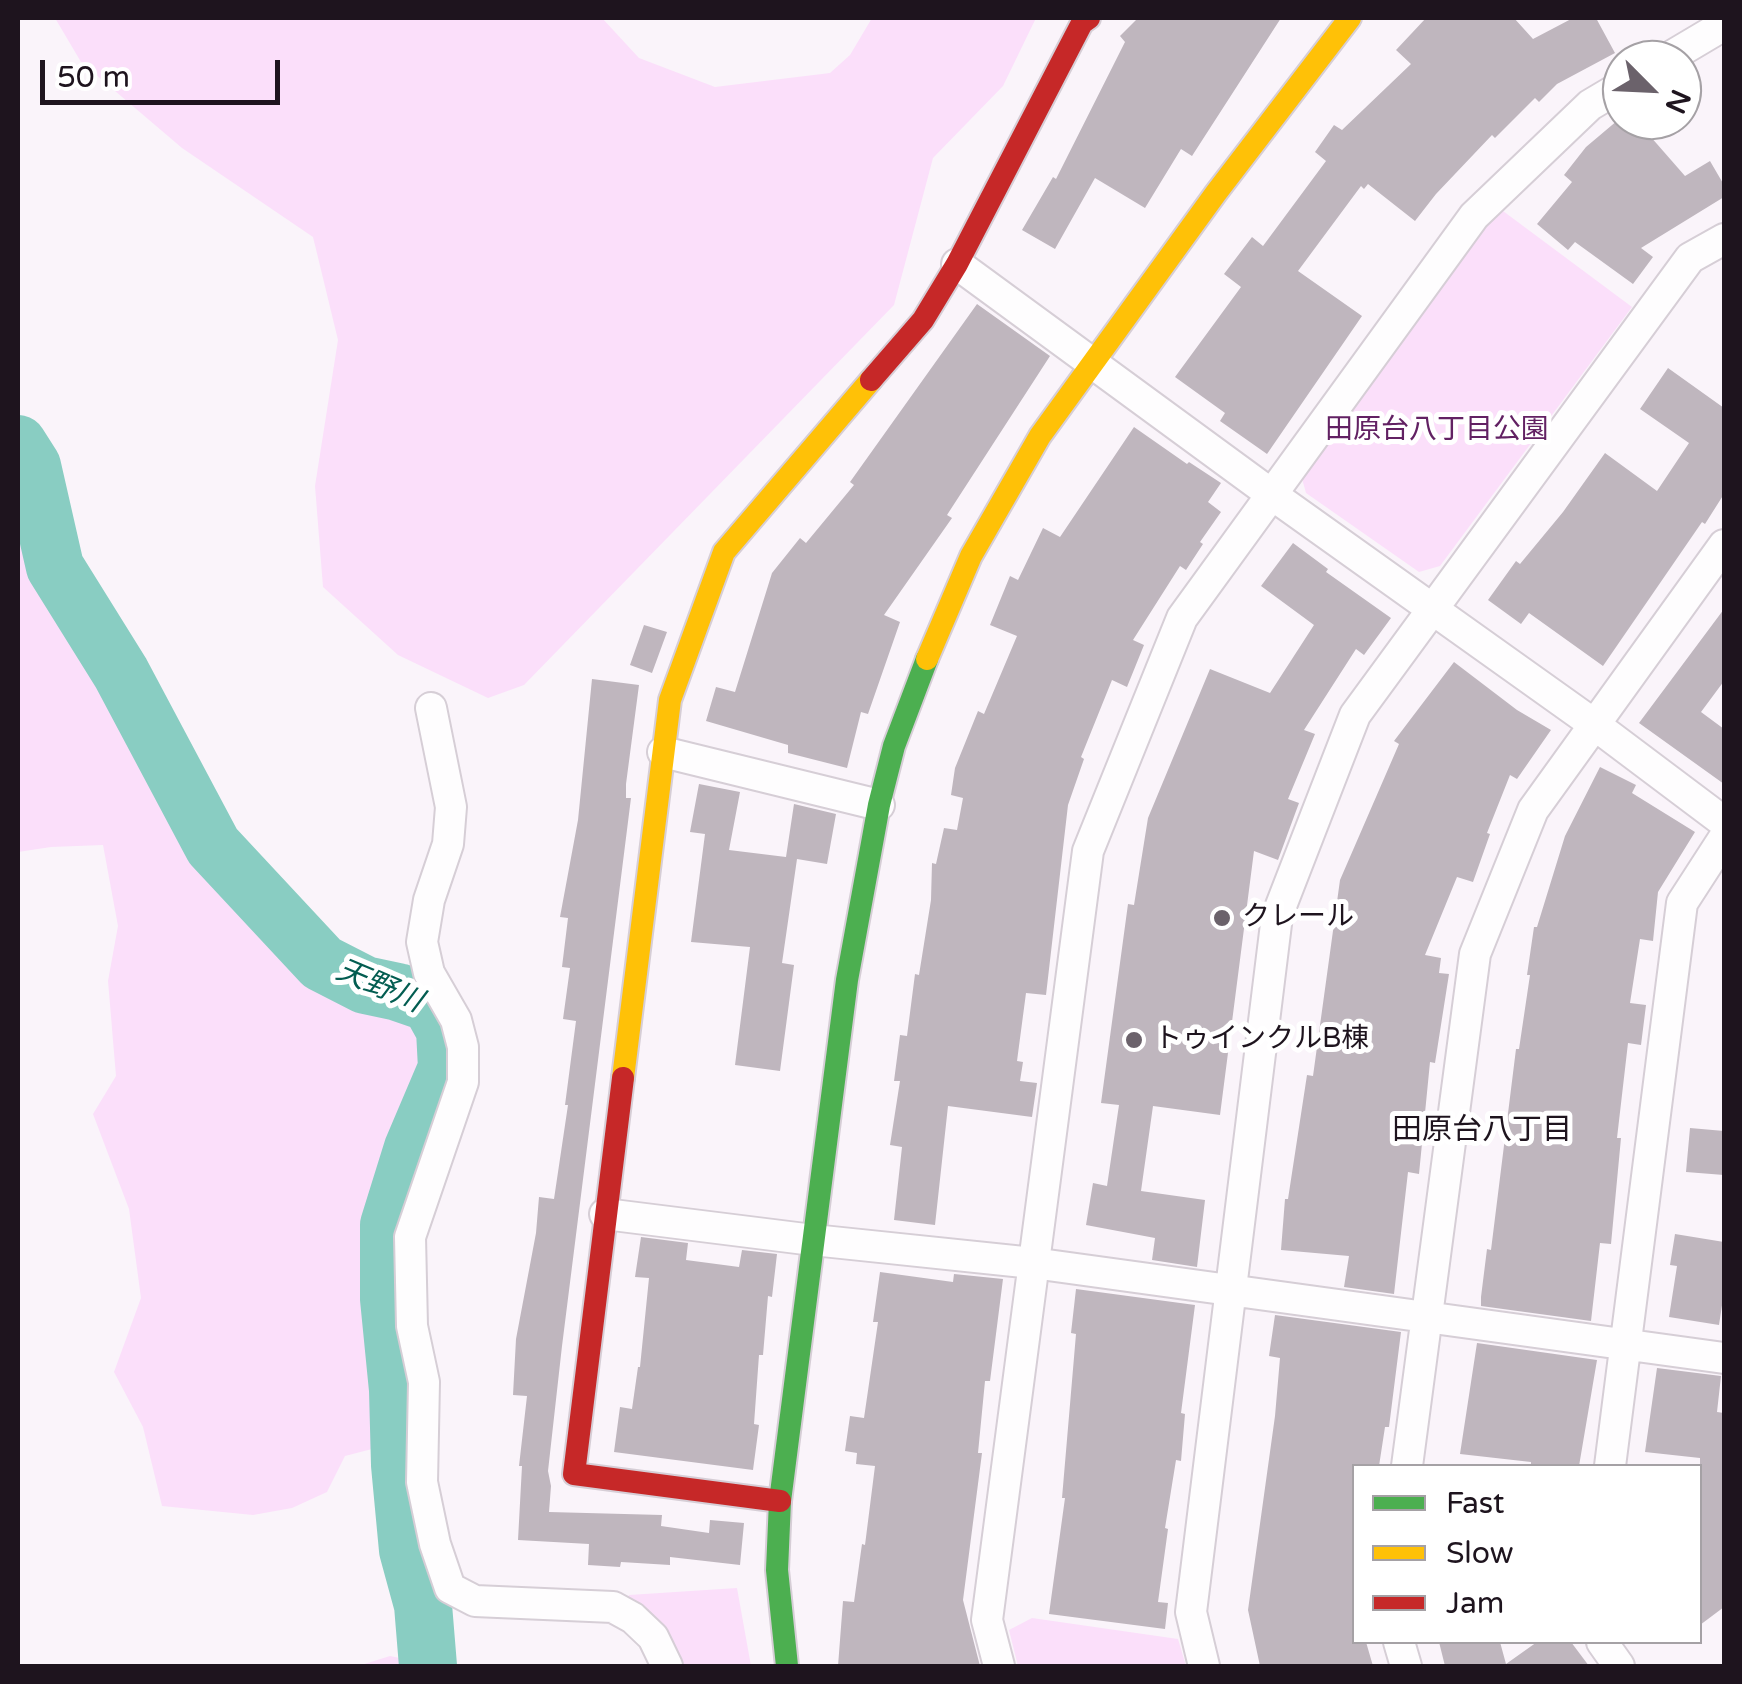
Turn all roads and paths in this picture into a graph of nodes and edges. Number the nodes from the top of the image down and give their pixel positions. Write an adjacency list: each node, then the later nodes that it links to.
1 (1089, 18): 7 (street)
2 (1350, 18): 8 (street)
3 (1724, 24): 4 (street)
4 (1698, 40)
5 (1602, 98): 9 (street)
6 (1724, 239): 11 (street)
7 (957, 264): 8 (street); 14 (street)
8 (1093, 365): 9 (street); 15 (street)
9 (1271, 494): 11 (street); 20 (street)
10 (1724, 545): 13 (street)
11 (1433, 610): 13 (street); 21 (street)
12 (432, 708): 29 (street)
13 (1595, 725): 16 (street); 22 (street)
14 (663, 752): 15 (street); 18 (street)
15 (879, 805): 19 (street)
16 (1724, 822)
17 (1724, 838): 23 (street)
18 (605, 1214): 19 (street); 27 (street)
19 (813, 1240): 20 (street); 27 (street)
20 (1034, 1263): 21 (street); 31 (street)
21 (1232, 1292): 22 (street); 32 (street)
22 (1426, 1316): 23 (street); 25 (street)
23 (1627, 1344): 24 (street); 26 (street)
24 (1724, 1358)
25 (1407, 1464)
26 (1610, 1464)
27 (780, 1501): 30 (street)
28 (1604, 1644): 33 (street)
29 (668, 1666)
30 (787, 1666)
31 (999, 1666)
32 (1204, 1666)
33 (1620, 1666)

